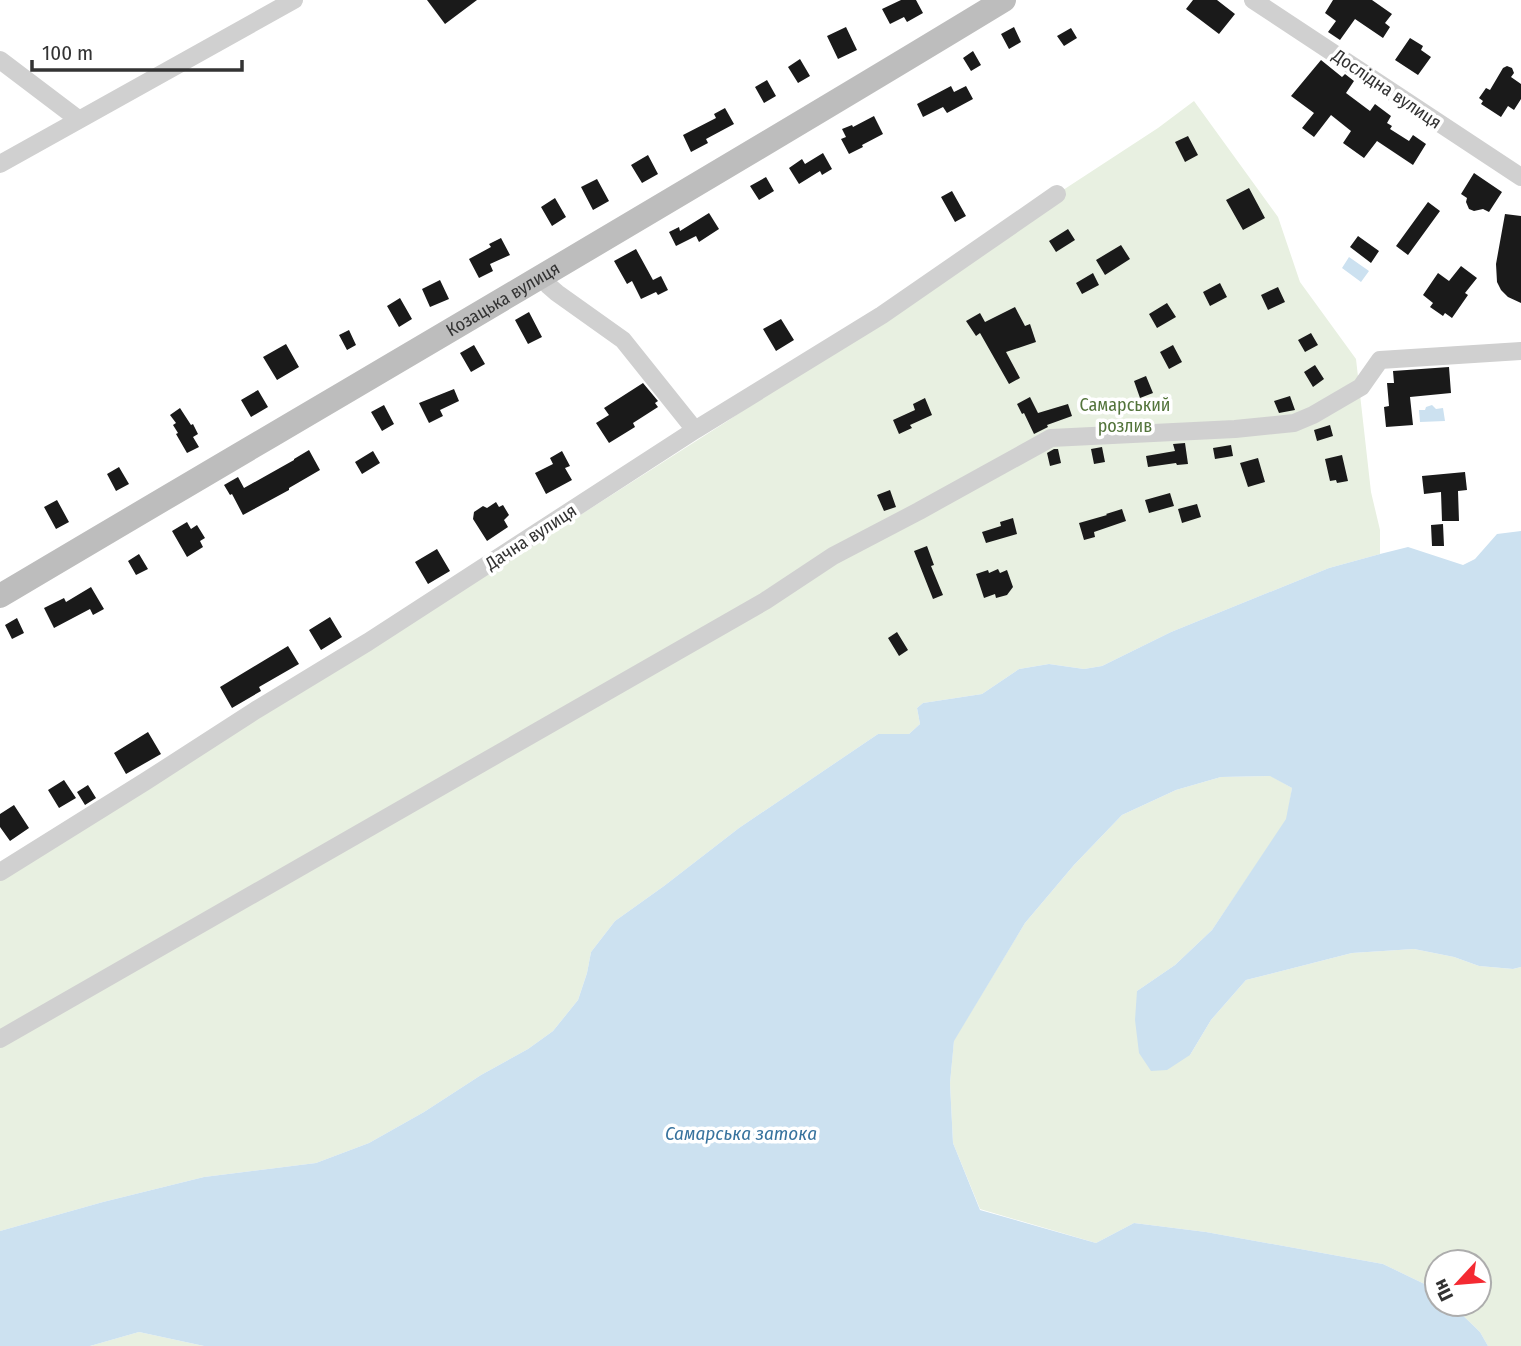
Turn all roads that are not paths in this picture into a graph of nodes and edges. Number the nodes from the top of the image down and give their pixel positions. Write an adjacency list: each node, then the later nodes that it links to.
1 (294, 0): 5 (street)
2 (1004, 0): 9 (street, Козацька вулиця)
3 (1252, 0): 7 (street, Дослідна вулиця)
4 (0, 60): 5 (street)
5 (78, 119): 6 (street)
6 (0, 164)
7 (1521, 177)
8 (1057, 194): 11 (street, Дачна вулиця)
9 (542, 276): 11 (street); 12 (street, Козацька вулиця)
10 (1521, 351): 14 (street)
11 (695, 430): 13 (street, Дачна вулиця)
12 (0, 596)
13 (0, 872)
14 (0, 1039)

